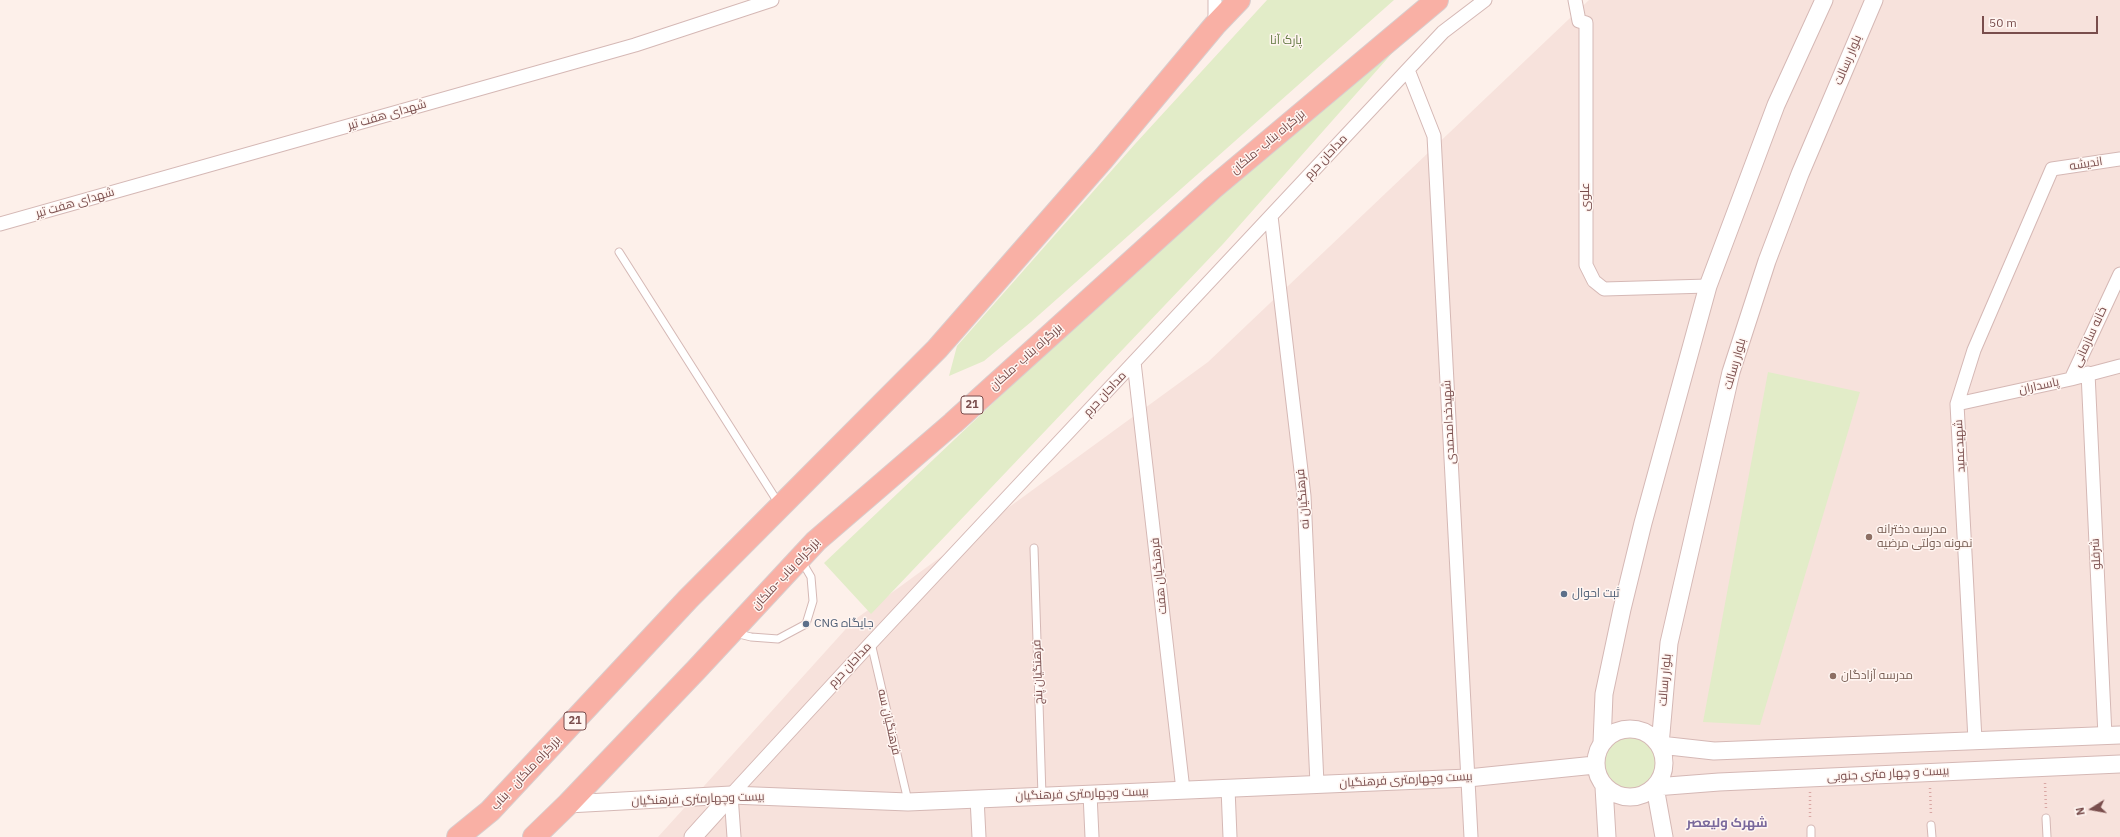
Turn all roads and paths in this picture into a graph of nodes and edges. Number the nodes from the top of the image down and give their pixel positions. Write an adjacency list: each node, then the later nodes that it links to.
1 (772, 0): 14 (street, شهدای هفت تیر)
2 (1216, 0): 9 (street)
3 (1239, 0): 9 (highway, 21)
4 (1437, 0): 25 (highway, بزرگراه بناب -ملکان / 21)
5 (1485, 0): 10 (street, مداحان حرم)
6 (1576, 0): 17 (street, علوی)
7 (1824, 0): 17 (street)
8 (1874, 0): 31 (street, بلوار رسالت)
9 (1215, 26): 23 (highway, 21)
10 (1408, 70): 13 (street, مداحان حرم); 36 (street, شهیدخدامحمدی)
11 (2120, 159): 12 (street, اندیشه)
12 (2052, 169): 22 (street, شهیدعمید)
13 (1271, 216): 18 (street, مداحان حرم); 38 (street, فرهنگیان نه)
14 (0, 224)
15 (619, 252): 23 (lane)
16 (2120, 274): 21 (street, خانه سازمانی)
17 (1708, 286): 30 (street)
18 (1134, 362): 27 (street, مداحان حرم); 42 (street, فرهنگیان هفت)
19 (2120, 366): 20 (street, پاسداران)
20 (2088, 373): 21 (street, پاسداران); 28 (street, شرفلو)
21 (2071, 379): 22 (street, پاسداران)
22 (1958, 404): 29 (street, شهیدعمید)
23 (780, 506): 52 (highway, بزرگراه ملکان - بناب / 21)
24 (1034, 548): 45 (lane, فرهنگیان پنج)
25 (800, 558): 26 (highway, بزرگراه بناب -ملکان / 21); 26 (lane)
26 (731, 632): 48 (highway, بزرگراه بناب -ملکان / 21)
27 (871, 643): 44 (street, مداحان حرم); 47 (lane, فرهنگیان سه)
28 (2112, 735): 29 (street)
29 (1975, 740): 31 (street)
30 (1602, 743): 31 (street); 33 (street)
31 (1660, 745): 40 (street)
32 (2120, 764): 34 (street, بیست و چهار متری جنوبی)
33 (1595, 765): 36 (street, بیست وچهارمتری فرهنگیان); 39 (street)
34 (2044, 767): 35 (street, بیست و چهار متری جنوبی); 49 (path)
35 (1930, 772): 37 (street, بیست و چهار متری جنوبی); 50 (path)
36 (1468, 778): 38 (street, بیست وچهارمتری فرهنگیان); 59 (street, شهیدخدامحمدی)
37 (1810, 778): 40 (street, بیست و چهار متری جنوبی); 51 (path)
38 (1318, 784): 41 (street, بیست وچهارمتری فرهنگیان)
39 (1604, 787): 40 (street); 60 (street)
40 (1655, 787): 61 (street)
41 (1228, 788): 42 (street, بیست وچهارمتری فرهنگیان); 58 (street)
42 (1183, 790): 43 (street, بیست وچهارمتری فرهنگیان)
43 (1090, 794): 45 (street, بیست وچهارمتری فرهنگیان); 57 (street)
44 (731, 795): 47 (street, بیست وچهارمتری فرهنگیان); 48 (street, بیست وچهارمتری فرهنگیان); 54 (street); 55 (street)
45 (1042, 796): 46 (street, بیست وچهارمتری فرهنگیان)
46 (977, 798): 47 (street, بیست وچهارمتری فرهنگیان); 56 (street)
47 (908, 802)
48 (568, 804): 53 (highway, بزرگراه بناب -ملکان / 21)
49 (2046, 818): 64 (lane)
50 (1931, 825): 63 (lane)
51 (1811, 829): 62 (lane)
52 (458, 837)
53 (534, 837)
54 (693, 837)
55 (734, 837)
56 (979, 837)
57 (1092, 837)
58 (1230, 837)
59 (1471, 837)
60 (1607, 837)
61 (1664, 837)
62 (1811, 837)
63 (1932, 837)
64 (2047, 837)

